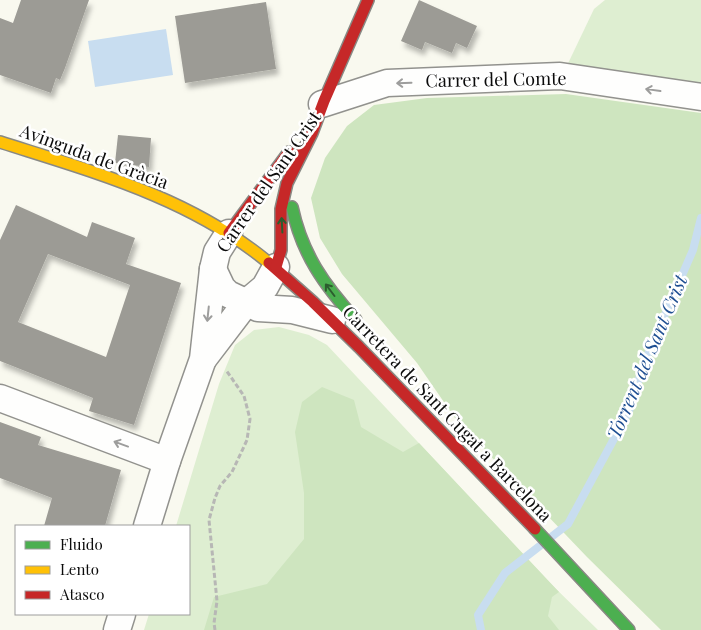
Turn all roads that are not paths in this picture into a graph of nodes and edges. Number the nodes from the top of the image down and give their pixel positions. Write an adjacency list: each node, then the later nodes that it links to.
1 (368, 0): 3 (main road)
2 (701, 97): 3 (street, Carrer del Comte, one-way to 3)
3 (322, 104): 5 (main road, Carrer del Sant Crist); 6 (main road, Carrer del Sant Crist)
4 (0, 142): 6 (main road, Avinguda de Gràcia)
5 (288, 182): 7 (main road, Carrer del Sant Crist, one-way to 5); 11 (main road, one-way to 5)
6 (229, 233): 7 (main road, Carretera de Sant Cugat a Barcelona); 8 (street, Carrer del Sant Crist)
7 (276, 268): 9 (street, Carrer del Sant Crist); 10 (main road, Carretera de Sant Cugat a Barcelona)
8 (213, 269): 9 (street, Carrer del Sant Crist); 12 (street, Carrer del Sant Crist, one-way to 12)
9 (246, 303): 10 (street, Carrer del Sant Crist); 12 (street, Carrer del Sant Crist)
10 (332, 320): 15 (main road, Carretera de Sant Cugat a Barcelona)
11 (365, 331)
12 (204, 359): 16 (street, Carrer del Sant Crist)
13 (392, 365): 15 (main road)
14 (0, 398): 16 (street, one-way to 14)
15 (411, 399): 20 (main road, Carretera de Sant Cugat a Barcelona)
16 (167, 461): 17 (street, Carrer del Sant Crist)
17 (147, 525)
18 (122, 615): 19 (street)
19 (117, 630)
20 (629, 630)

